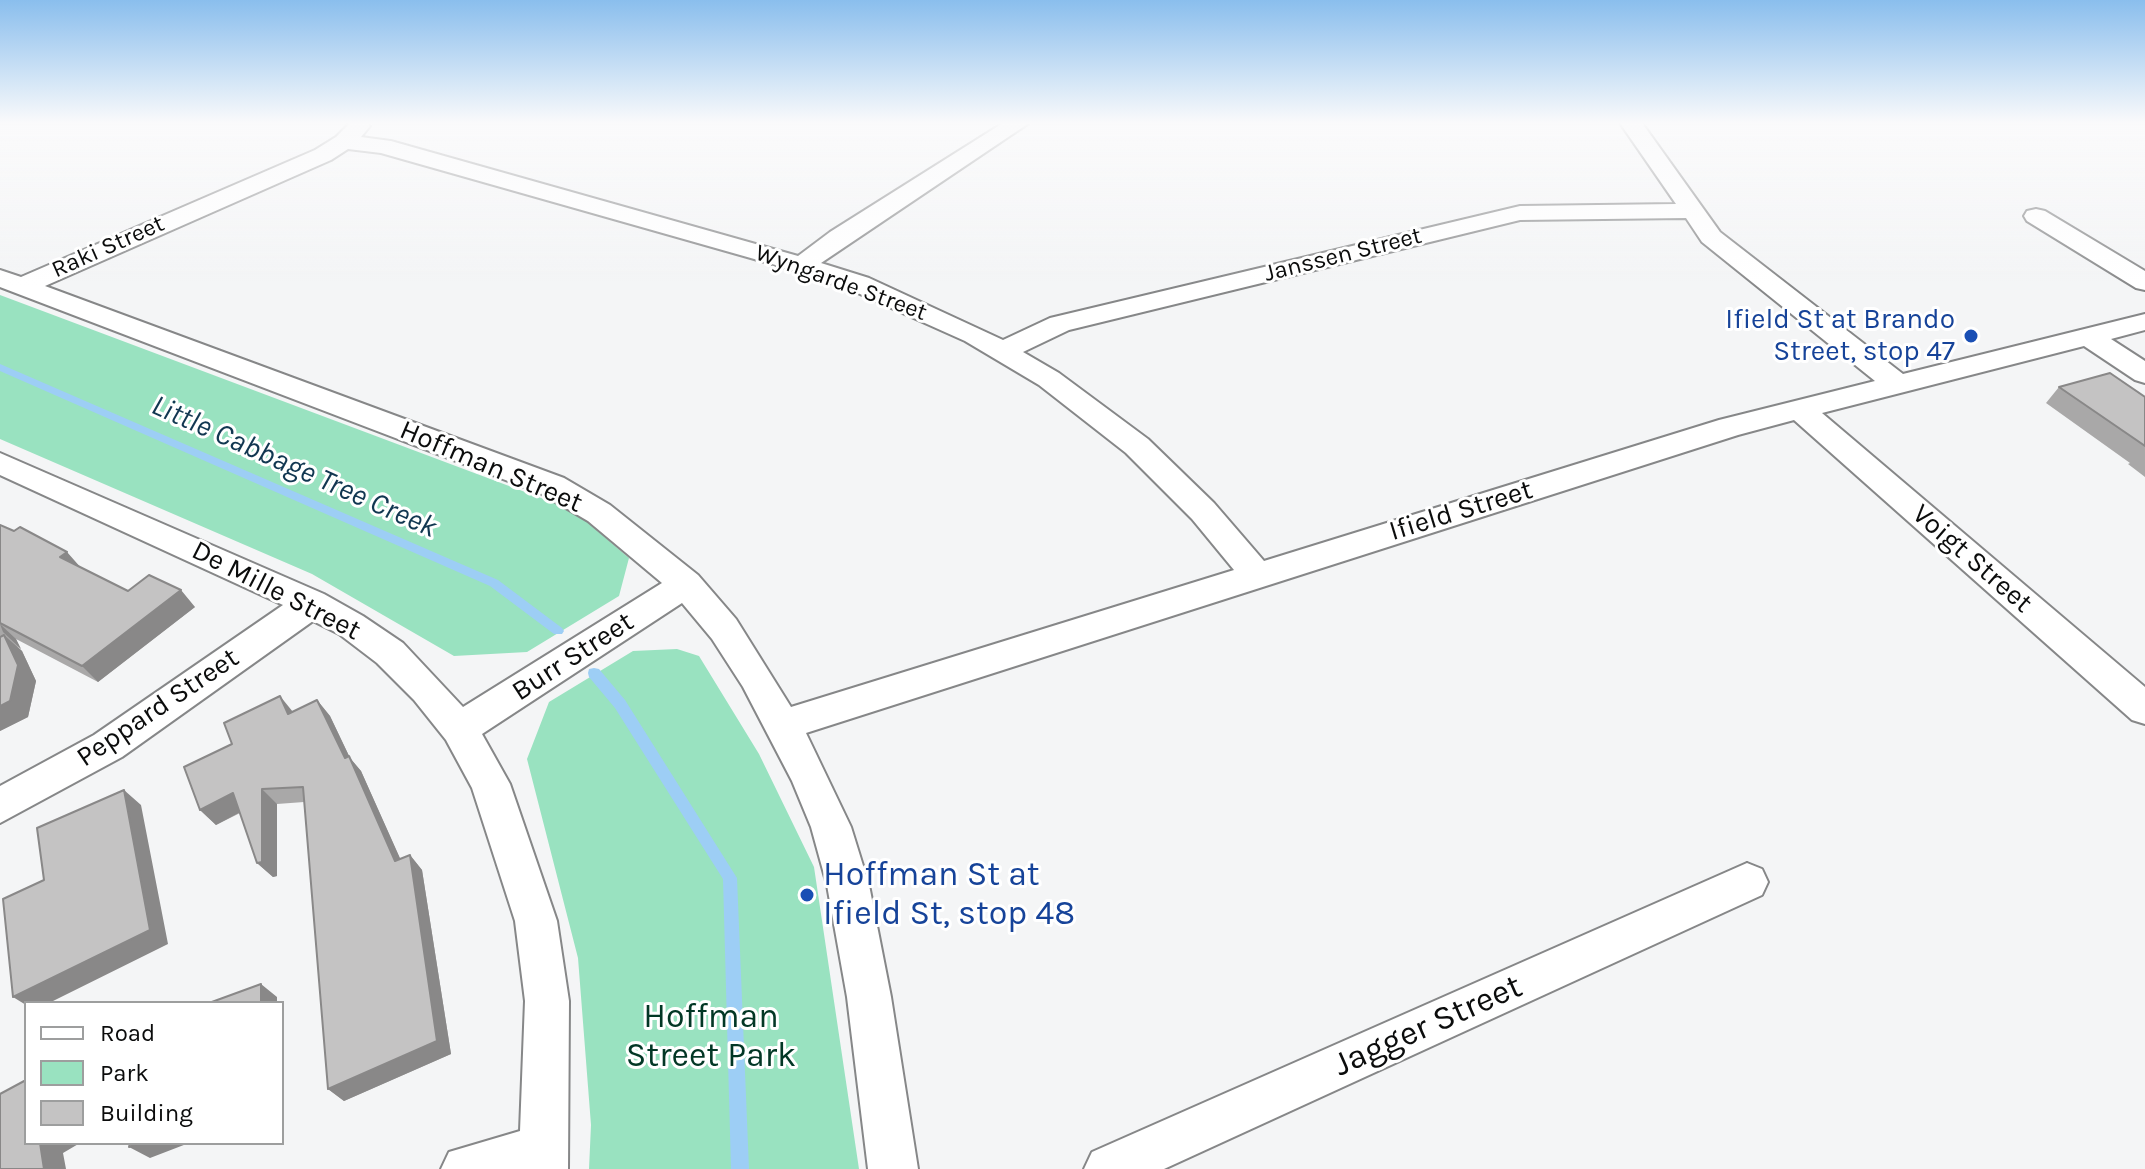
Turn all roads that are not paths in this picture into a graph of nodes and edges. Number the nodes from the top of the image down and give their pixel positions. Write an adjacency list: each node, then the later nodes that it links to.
1 (270, 178): 8 (street, Raki Street)
2 (494, 178): 7 (street, Wyngarde Street)
3 (932, 178): 7 (street)
4 (1668, 178): 5 (street)
5 (1690, 211): 12 (street, Janssen Street); 14 (street)
6 (2036, 216): 9 (street)
7 (802, 265): 12 (street, Wyngarde Street)
8 (11, 282): 18 (street, Hoffman Street)
9 (2145, 282)
10 (2145, 322): 11 (street, Ifield Street)
11 (2088, 336): 13 (street); 14 (street, Ifield Street)
12 (1004, 350): 17 (street, Wyngarde Street)
13 (2145, 374)
14 (1896, 383): 15 (street, Ifield Street)
15 (1798, 408): 17 (street, Ifield Street); 20 (street, Voigt Street)
16 (0, 463): 19 (street, De Mille Street)
17 (1257, 575): 21 (street, Ifield Street)
18 (686, 584): 21 (street, Hoffman Street); 22 (street, Burr Street)
19 (312, 603): 22 (street, De Mille Street); 23 (street, Peppard Street)
20 (2145, 709)
21 (784, 725): 27 (street, Hoffman Street)
22 (459, 729): 25 (street, De Mille Street)
23 (0, 806)
24 (1747, 882): 28 (street, Jagger Street)
25 (544, 1159): 26 (street)
26 (466, 1169)
27 (893, 1169)
28 (1109, 1169)

